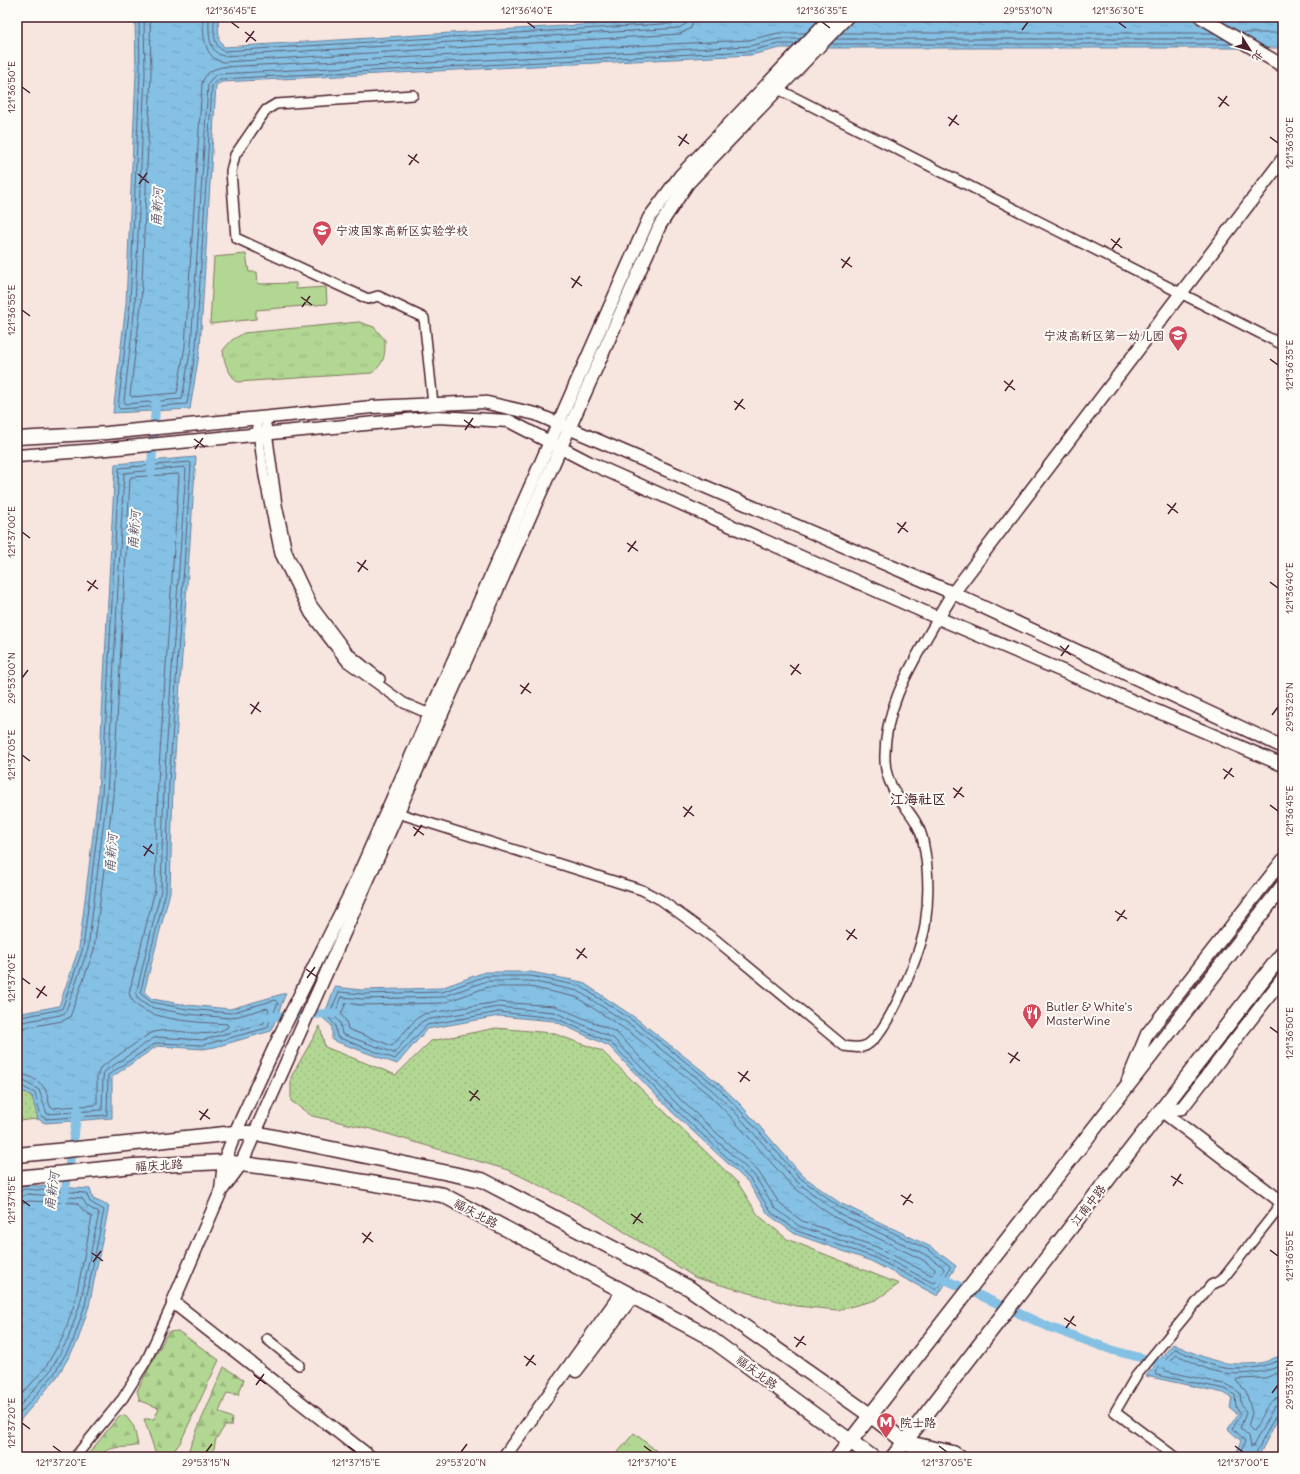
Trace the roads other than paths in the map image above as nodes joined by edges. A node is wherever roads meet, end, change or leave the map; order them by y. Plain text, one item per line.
1 (831, 17) edge
2 (847, 17) edge
3 (1201, 17) edge
4 (1283, 66) edge
5 (772, 87) junction
6 (413, 95) dead end
7 (1283, 159) edge
8 (1181, 293) junction
9 (1283, 345) edge
10 (433, 404) junction
11 (260, 418) junction
12 (557, 424) junction
13 (569, 429) junction
14 (263, 434) junction
15 (17, 438) edge
16 (549, 442) junction
17 (561, 448) junction
18 (17, 456) edge
19 (953, 593) junction
20 (938, 618) junction
21 (435, 715) junction
22 (1283, 747) edge
23 (1283, 765) edge
24 (393, 810) junction
25 (1283, 860) edge
26 (1283, 886) edge
27 (1283, 953) edge
28 (1283, 978) edge
29 (1123, 1091) junction
30 (1162, 1110) junction
31 (235, 1133) junction
32 (255, 1133) junction
33 (17, 1155) edge
34 (224, 1162) junction
35 (241, 1164) junction
36 (19, 1178) edge
37 (221, 1191) junction
38 (1281, 1199) edge
39 (628, 1294) junction
40 (173, 1302) junction
41 (267, 1339) dead end
42 (299, 1365) dead end
43 (870, 1415) junction
44 (850, 1442) junction
45 (905, 1442) junction
46 (75, 1457) edge
47 (370, 1457) edge
48 (504, 1457) edge
49 (512, 1457) edge
50 (838, 1457) edge
51 (872, 1457) edge
52 (894, 1457) edge
53 (930, 1457) edge
54 (959, 1457) edge
55 (1175, 1457) edge

1 - 5 main road
2 - 5 main road
3 - 4 main road
5 - 8 street
5 - 12 main road
5 - 13 main road
6 - 10 street
7 - 8 main road
8 - 9 street
8 - 19 main road
10 - 11 main road
10 - 12 main road
11 - 14 street
11 - 15 main road
12 - 13 main road
12 - 16 main road
13 - 17 main road
13 - 19 main road
14 - 16 main road
14 - 18 main road
14 - 21 street
16 - 17 main road
16 - 21 main road
17 - 20 main road
17 - 21 main road
19 - 20 main road
19 - 22 main road
20 - 23 main road
20 - 24 street
21 - 24 main road
24 - 31 main road
24 - 32 main road
25 - 29 main road
26 - 29 main road
27 - 30 main road, 江南中路
28 - 30 main road
29 - 43 main road
30 - 38 main road
30 - 45 main road, 江南中路
31 - 32 main road, 福庆北路
31 - 33 main road, 福庆北路
31 - 34 main road
32 - 35 main road
32 - 43 main road, 福庆北路
34 - 35 main road, 福庆北路
34 - 36 main road, 福庆北路
34 - 37 main road
35 - 37 main road
35 - 39 main road, 福庆北路
37 - 40 main road
38 - 55 street
39 - 44 main road, 福庆北路
39 - 48 main road
39 - 49 main road
40 - 46 street
40 - 47 main road
41 - 42 street
43 - 44 main road
43 - 45 main road, 福庆北路
44 - 50 main road
44 - 51 main road, 福庆北路
45 - 52 main road, 江南中路
45 - 53 main road, 福庆北路
45 - 54 main road

